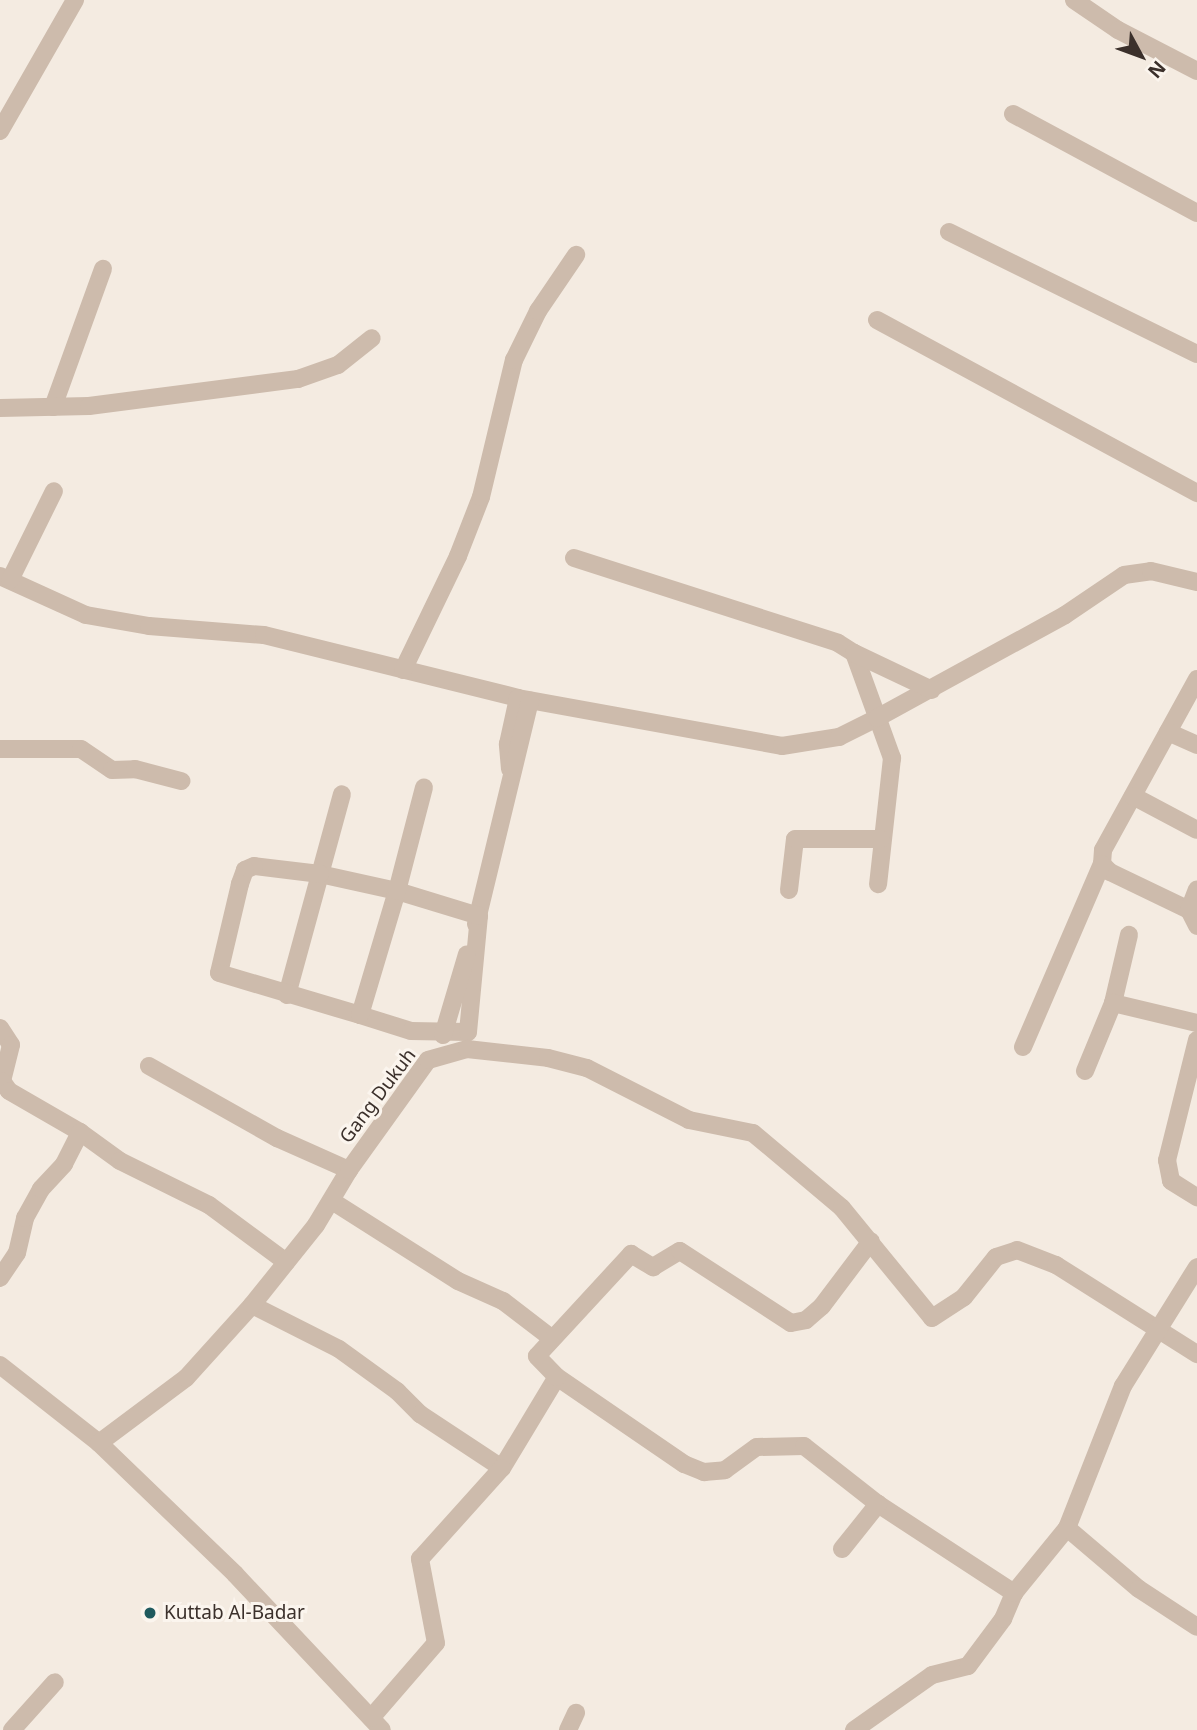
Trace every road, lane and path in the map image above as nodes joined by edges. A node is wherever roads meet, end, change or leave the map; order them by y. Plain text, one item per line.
1 (75, 0) edge
2 (1074, 0) edge
3 (1197, 71) edge
4 (1013, 114) dead end
5 (0, 131) edge
6 (1197, 212) edge
7 (949, 232) dead end
8 (576, 255) dead end
9 (103, 269) dead end
10 (877, 320) dead end
11 (372, 338) dead end
12 (1197, 354) edge
13 (53, 407) junction
14 (0, 408) edge
15 (54, 491) dead end
16 (1197, 493) edge
17 (574, 558) dead end
18 (5, 578) edge
19 (1197, 582) edge
20 (854, 653) junction
21 (403, 670) junction
22 (1197, 679) edge
23 (932, 690) junction
24 (524, 699) junction
25 (877, 718) junction
26 (1168, 732) junction
27 (1197, 745) edge
28 (0, 749) edge
29 (181, 781) dead end
30 (425, 787) dead end
31 (342, 794) dead end
32 (1133, 796) junction
33 (1197, 830) edge
34 (881, 839) junction
35 (1102, 864) junction
36 (320, 874) junction
37 (878, 884) dead end
38 (1197, 888) edge
39 (789, 890) dead end
40 (397, 891) junction
41 (479, 916) junction
42 (1193, 918) edge
43 (1129, 935) dead end
44 (287, 995) junction
45 (1113, 1003) junction
46 (360, 1016) junction
47 (1197, 1023) edge
48 (0, 1028) edge
49 (1197, 1040) edge
50 (1023, 1047) dead end
51 (149, 1066) dead end
52 (1085, 1070) dead end
53 (80, 1132) junction
54 (349, 1170) junction
55 (1197, 1197) edge
56 (332, 1201) junction
57 (870, 1241) junction
58 (286, 1262) junction
59 (1197, 1267) edge
60 (0, 1278) edge
61 (252, 1305) junction
62 (1155, 1329) junction
63 (550, 1337) junction
64 (1197, 1354) edge
65 (0, 1365) edge
66 (557, 1377) junction
67 (99, 1443) junction
68 (502, 1468) junction
69 (878, 1504) junction
70 (1067, 1528) junction
71 (842, 1549) dead end
72 (1014, 1593) junction
73 (1197, 1627) edge
74 (55, 1682) dead end
75 (576, 1713) dead end
76 (376, 1724) edge
77 (12, 1730) edge
78 (568, 1730) edge
79 (854, 1730) edge

1 - 5 street
2 - 3 street
4 - 6 street
7 - 12 street
8 - 21 street
9 - 13 street
10 - 16 street
11 - 13 street
13 - 14 street
15 - 18 street
17 - 20 street
18 - 21 street
19 - 23 street
20 - 23 street
20 - 25 street
21 - 24 street
22 - 26 street
23 - 25 street
24 - 25 street
24 - 41 street
25 - 34 street
26 - 27 street
26 - 32 street
28 - 29 street
30 - 40 street
31 - 36 street
32 - 33 street
32 - 35 street
34 - 37 street
34 - 39 street
35 - 42 street
35 - 50 street
36 - 40 street
36 - 44 street
36 - 44 street
38 - 42 street
40 - 41 street
40 - 46 street
41 - 46 street
43 - 45 street
44 - 46 street
45 - 47 street
45 - 52 street
48 - 53 street
49 - 55 street
51 - 54 street
53 - 58 street
53 - 60 street
54 - 56 street, Gang Dukuh
54 - 57 street, Gang Dukuh
56 - 58 street, Gang Dukuh
56 - 63 street
57 - 62 street, Gang Dukuh
57 - 63 street
58 - 61 street, Gang Dukuh
59 - 62 street
61 - 67 street, Gang Dukuh
61 - 68 street
62 - 64 street
62 - 70 street
63 - 66 street
65 - 67 street
66 - 68 street
66 - 69 street
67 - 76 street
68 - 76 street
69 - 71 street
69 - 72 street
70 - 72 street
70 - 73 street
72 - 79 street
74 - 77 street
75 - 78 street

